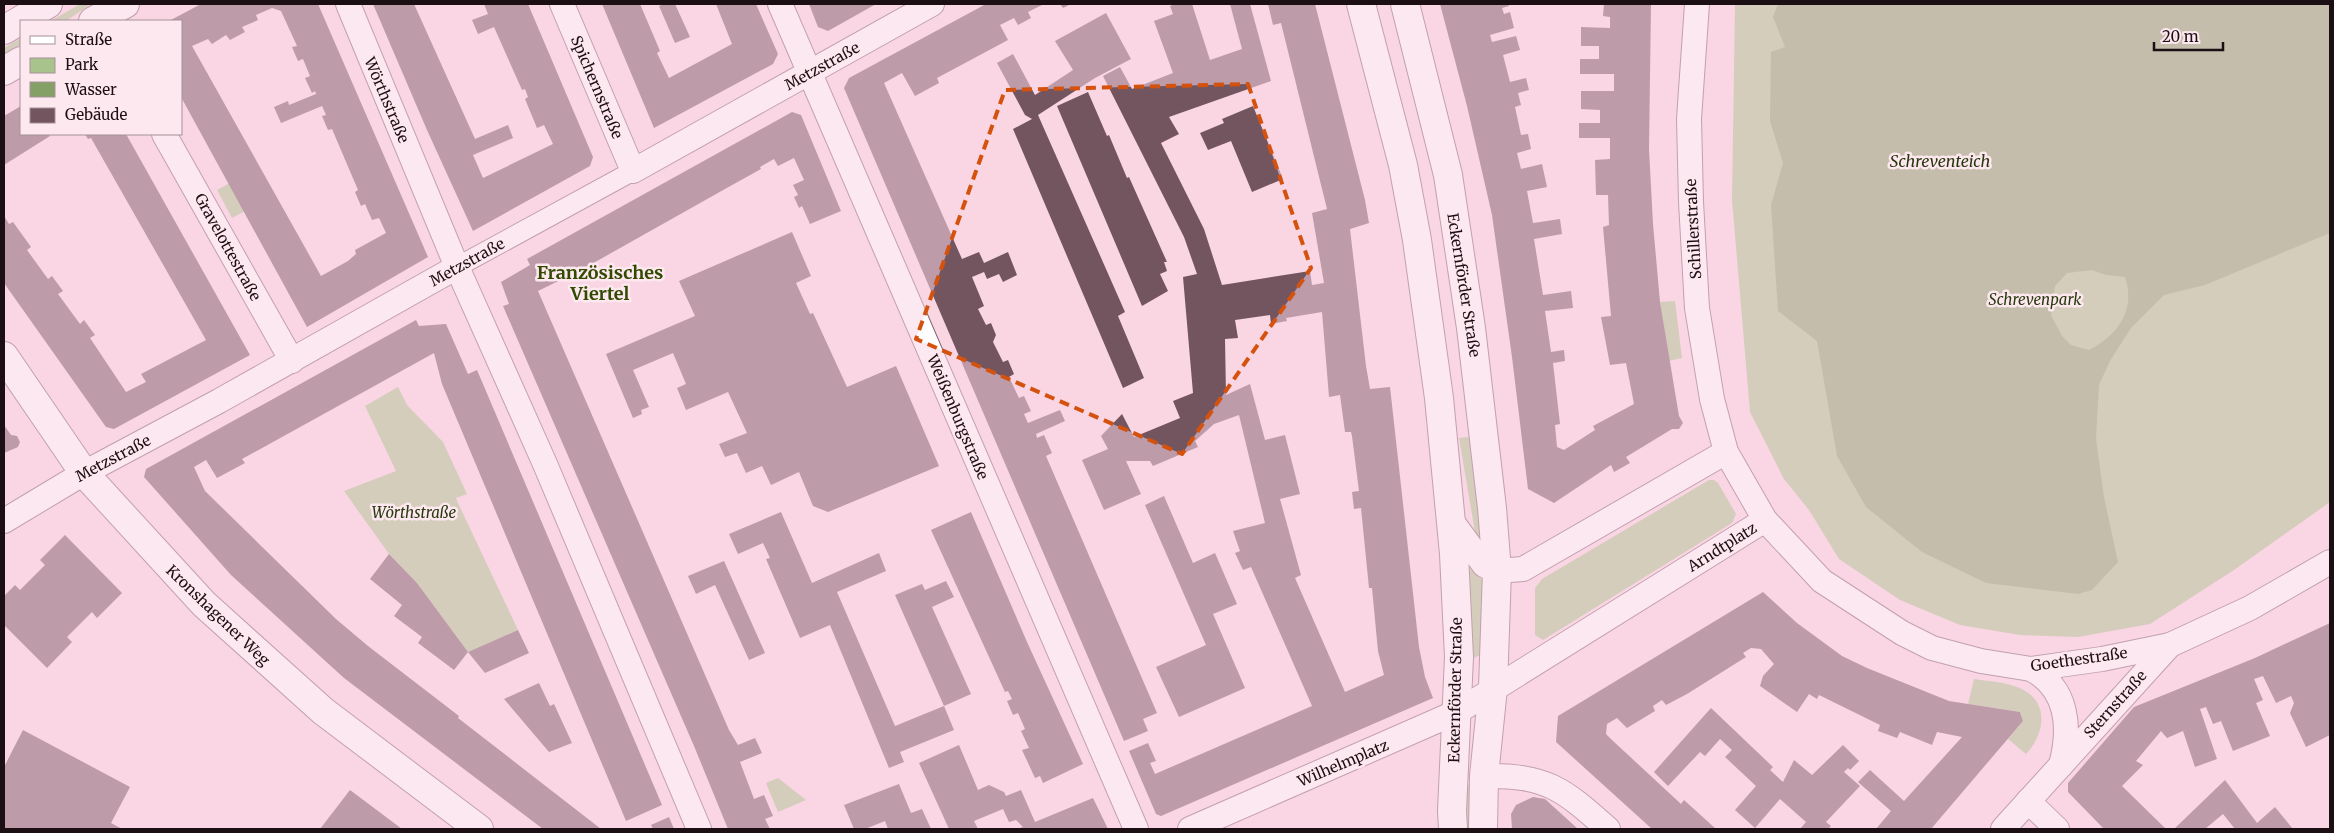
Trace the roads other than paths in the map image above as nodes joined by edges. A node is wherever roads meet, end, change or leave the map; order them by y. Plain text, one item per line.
1 (48, 4) edge
2 (125, 4) edge
3 (348, 4) edge
4 (562, 4) edge
5 (780, 4) edge
6 (932, 4) edge
7 (1361, 4) edge
8 (1404, 4) edge
9 (1697, 4) edge
10 (21, 20) edge
11 (98, 20) edge
12 (20, 21) edge
13 (4, 30) edge
14 (20, 62) edge
15 (4, 71) edge
16 (809, 72) junction
17 (165, 135) edge
18 (633, 170) junction
19 (457, 268) junction
20 (4, 356) edge
21 (292, 361) junction
22 (1726, 452) junction
23 (84, 473) junction
24 (1451, 520) junction
25 (1766, 520) junction
26 (4, 521) edge
27 (2330, 562) edge
28 (1497, 571) junction
29 (2170, 644) junction
30 (2031, 669) junction
31 (1493, 688) junction
32 (1456, 712) junction
33 (2061, 764) junction
34 (1496, 776) junction
35 (2028, 801) junction
36 (479, 829) edge
37 (699, 829) edge
38 (1136, 829) edge
39 (1190, 829) edge
40 (1453, 829) edge
41 (1484, 829) edge
42 (1608, 829) edge
43 (2003, 829) edge
44 (2057, 829) edge

1 - 10 main road
2 - 11 main road
3 - 19 street, Wörthstraße
4 - 18 street, Spichernstraße
5 - 16 street, Weißenburgstraße
6 - 16 street, Metzstraße
7 - 24 main road, Eckernförder Straße
8 - 28 main road, Eckernförder Straße
9 - 22 street, Schillerstraße
12 - 13 main road
14 - 15 main road
16 - 18 street, Metzstraße
16 - 38 street, Weißenburgstraße
17 - 21 street, Gravelottestraße
18 - 19 street, Metzstraße
19 - 21 street, Metzstraße
19 - 37 street, Wörthstraße
20 - 23 main road, Kronshagener Weg
21 - 23 street, Metzstraße
22 - 25 street, Arndtplatz
22 - 28 street
23 - 26 street, Metzstraße
23 - 36 main road, Kronshagener Weg
24 - 28 street
24 - 32 main road, Eckernförder Straße
25 - 30 street, Goethestraße
25 - 31 street, Arndtplatz
27 - 29 street, Goethestraße
28 - 31 main road, Eckernförder Straße
29 - 30 street, Goethestraße
29 - 33 street, Sternstraße
30 - 33 street, Sternstraße
31 - 32 street, Wilhelmplatz
31 - 34 main road, Eckernförder Straße
32 - 39 street, Wilhelmplatz
32 - 40 main road, Eckernförder Straße
33 - 35 street, Sternstraße
34 - 41 main road, Eckernförder Straße
34 - 42 street
35 - 43 street, Sternstraße
35 - 44 street

